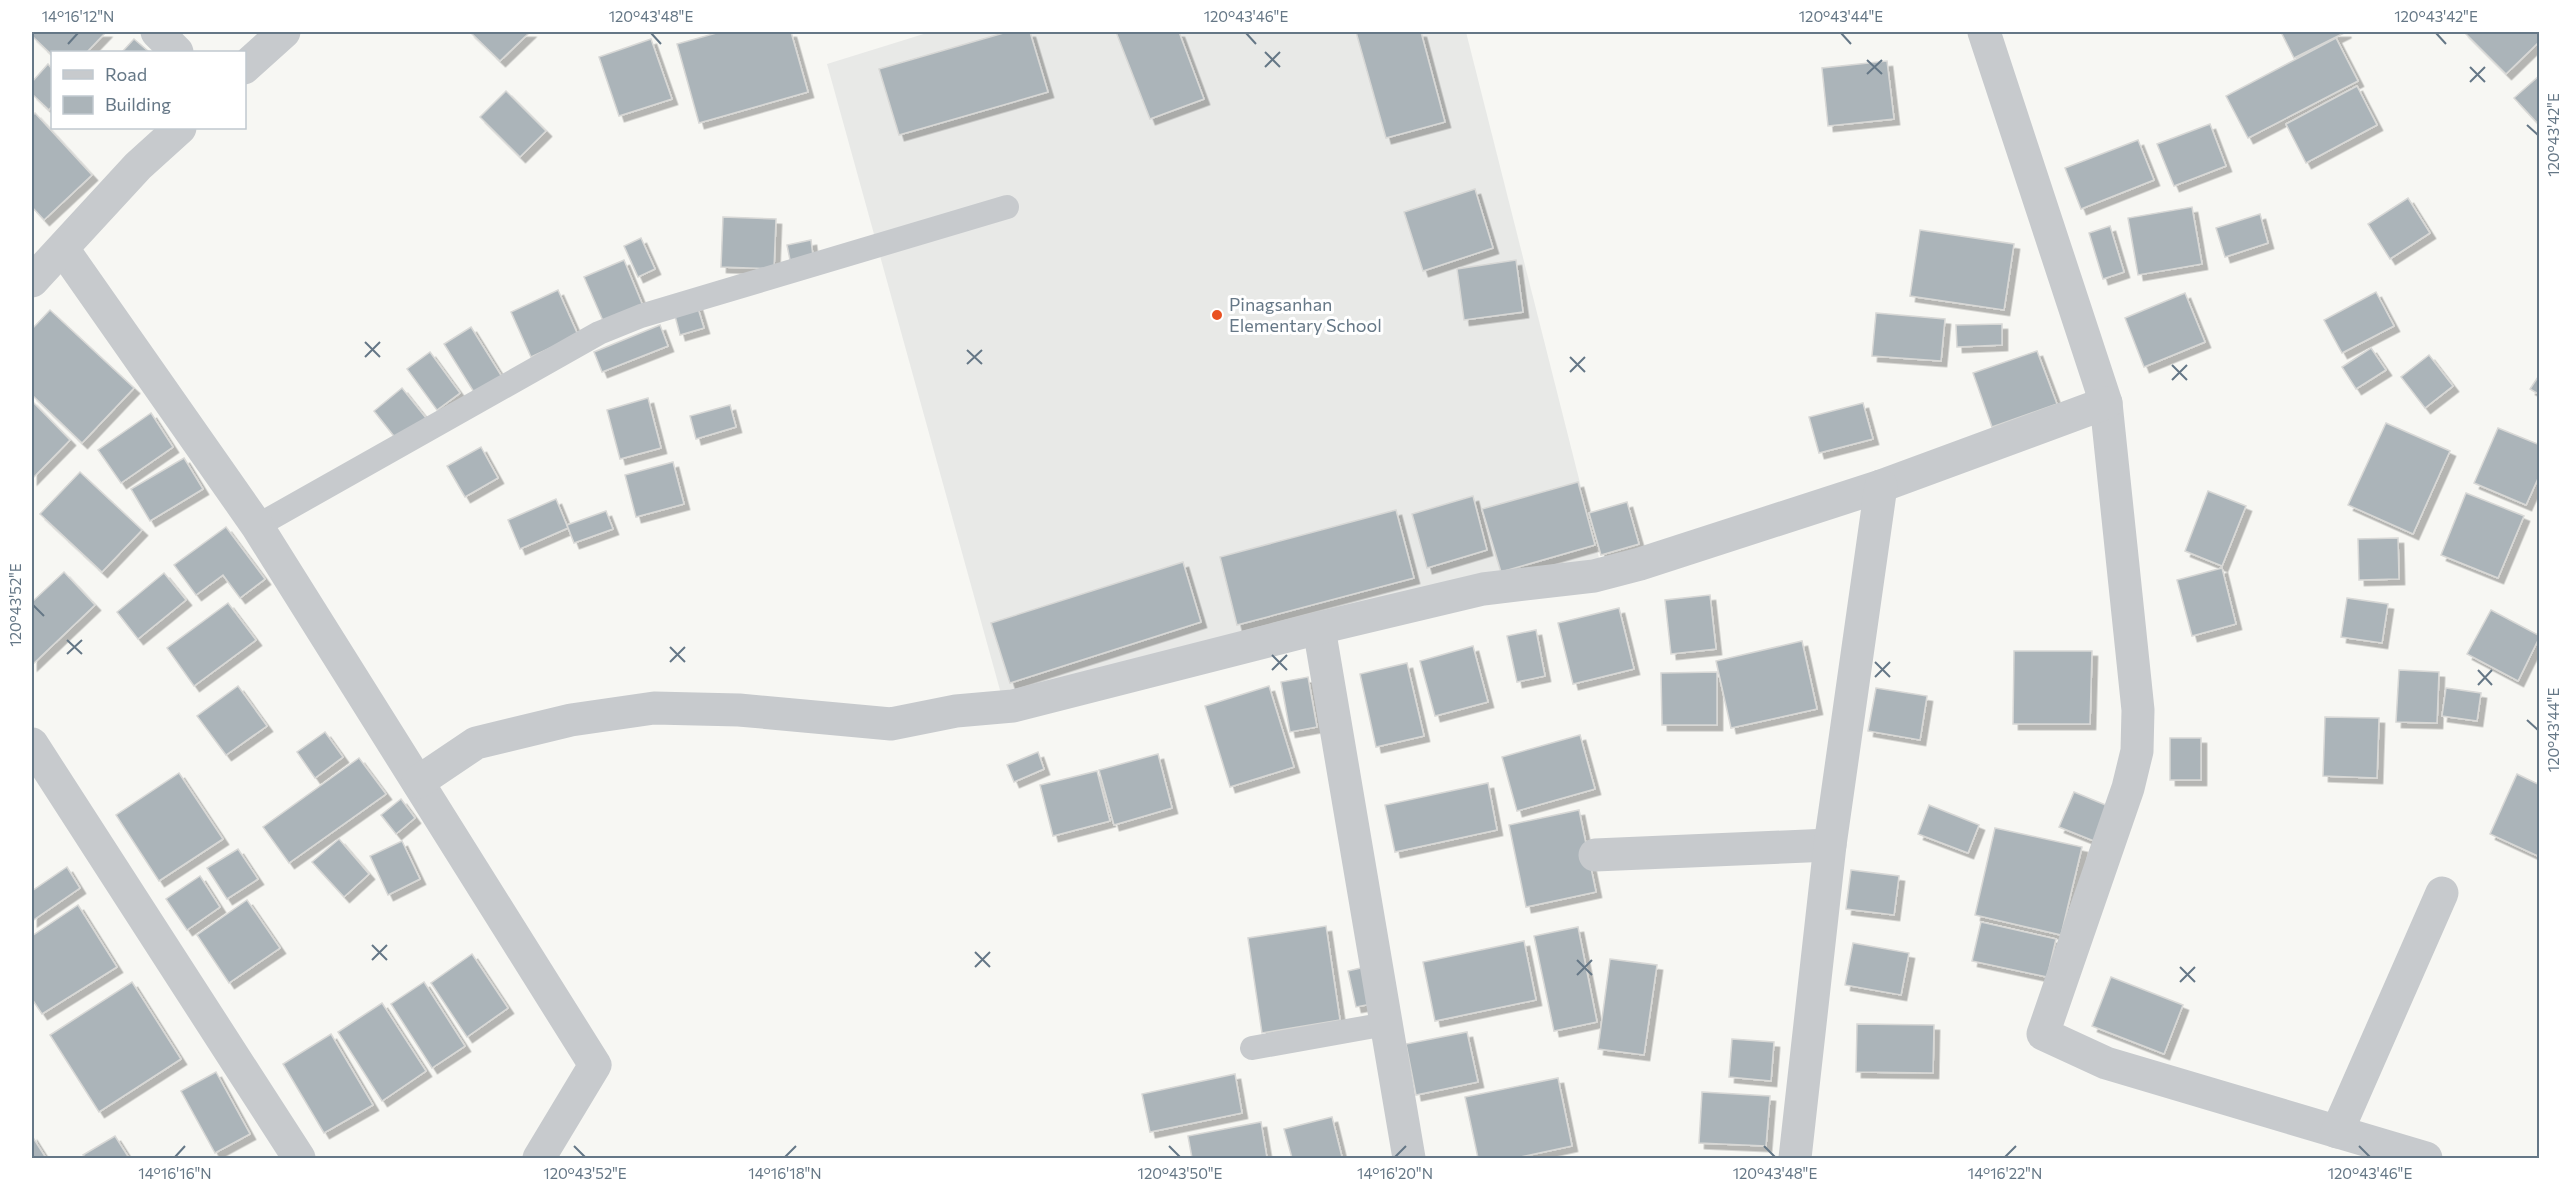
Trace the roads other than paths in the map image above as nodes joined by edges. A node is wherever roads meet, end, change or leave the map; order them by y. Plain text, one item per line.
1 (157, 32) edge
2 (284, 32) edge
3 (1984, 32) edge
4 (176, 51) edge
5 (246, 66) edge
6 (179, 129) edge
7 (1007, 207) dead end
8 (63, 249) junction
9 (32, 281) edge
10 (2106, 403) junction
11 (1881, 486) junction
12 (257, 526) junction
13 (1319, 628) junction
14 (32, 744) edge
15 (418, 782) junction
16 (1830, 845) junction
17 (1595, 855) dead end
18 (2442, 893) dead end
19 (1386, 1024) junction
20 (1252, 1048) dead end
21 (2337, 1132) junction
22 (299, 1158) edge
23 (539, 1158) edge
24 (1409, 1158) edge
25 (1795, 1158) edge
26 (2426, 1158) edge

1 - 4 street
2 - 5 street
3 - 10 street
6 - 8 street
7 - 12 lane
8 - 9 street
8 - 12 street
10 - 11 street
10 - 21 street
11 - 13 street
11 - 16 street
12 - 15 street
13 - 15 street
13 - 19 street
14 - 22 street
15 - 23 street
16 - 17 street
16 - 25 street
18 - 21 street
19 - 20 lane
19 - 24 street
21 - 26 street

